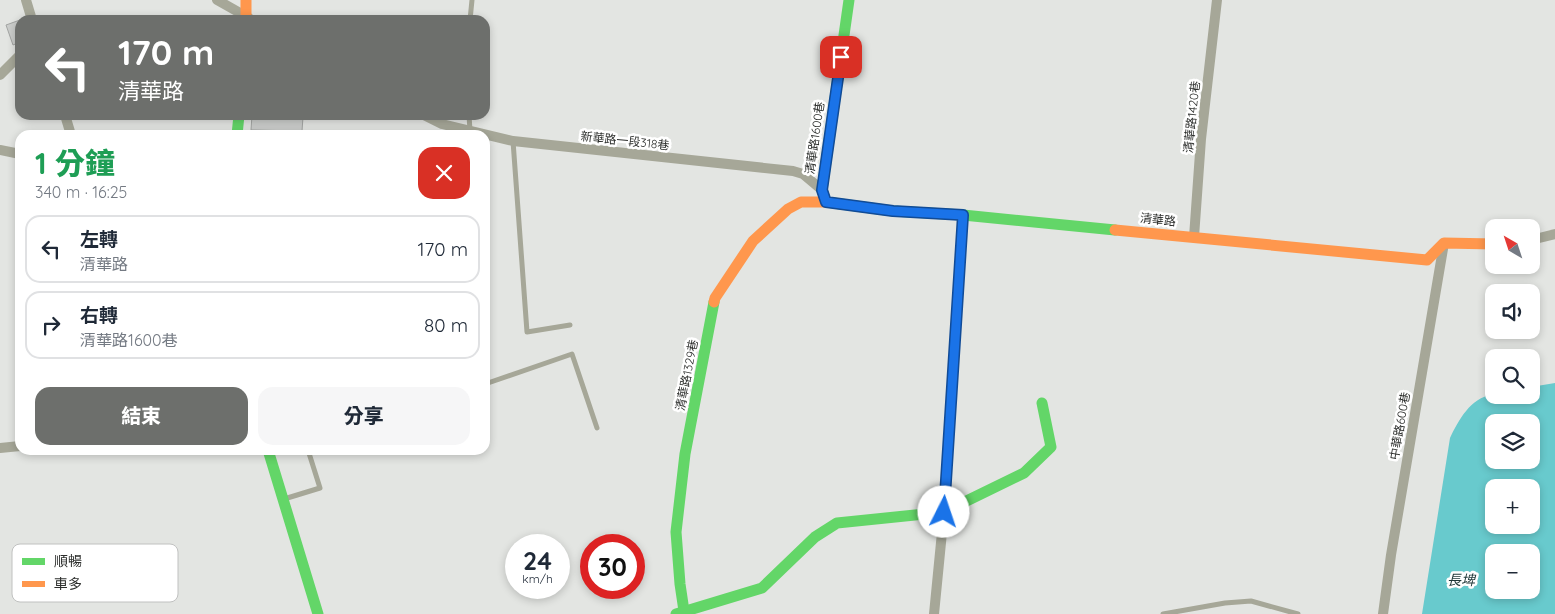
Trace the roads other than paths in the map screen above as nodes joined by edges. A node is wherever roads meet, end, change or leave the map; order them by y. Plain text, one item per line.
1 (26, 0) edge
2 (217, 0) edge
3 (246, 0) edge
4 (472, 0) edge
5 (849, 0) edge
6 (1217, 0) edge
7 (30, 15) edge
8 (241, 15) edge
9 (248, 15) edge
10 (470, 15) edge
11 (15, 60) edge
12 (0, 75) edge
13 (434, 120) edge
14 (466, 130) edge
15 (490, 136) edge
16 (513, 141) junction
17 (0, 150) edge
18 (15, 153) edge
19 (822, 190) junction
20 (826, 202) junction
21 (963, 215) junction
22 (1555, 234) edge
23 (1194, 238) junction
24 (1540, 238) edge
25 (1444, 243) junction
26 (1485, 244) edge
27 (570, 325) dead end
28 (490, 382) edge
29 (1042, 402) dead end
30 (597, 428) dead end
31 (15, 446) edge
32 (0, 448) edge
33 (270, 455) edge
34 (310, 455) edge
35 (284, 499) junction
36 (944, 512) junction
37 (680, 612) edge
38 (318, 614) edge
39 (934, 614) edge
40 (1163, 614) edge
41 (1298, 614) edge
42 (1383, 614) edge

1 - 7 street
2 - 8 street
3 - 9 street
4 - 10 lane
5 - 19 street, 清華路1600巷
6 - 23 street, 清華路1420巷
11 - 12 street
13 - 14 street, 新華路一段318巷
15 - 16 street, 新華路一段318巷
16 - 19 street, 新華路一段318巷
16 - 27 lane
17 - 18 street
19 - 20 street
20 - 21 street, 清華路
20 - 37 street, 清華路1329巷
21 - 23 street, 清華路
21 - 36 street
22 - 24 street
23 - 25 street, 清華路
25 - 26 street
25 - 42 street, 中華路600巷
28 - 30 lane
29 - 36 street
31 - 32 street
33 - 35 street
34 - 35 lane
35 - 38 street
36 - 37 street
36 - 39 street
40 - 41 lane

